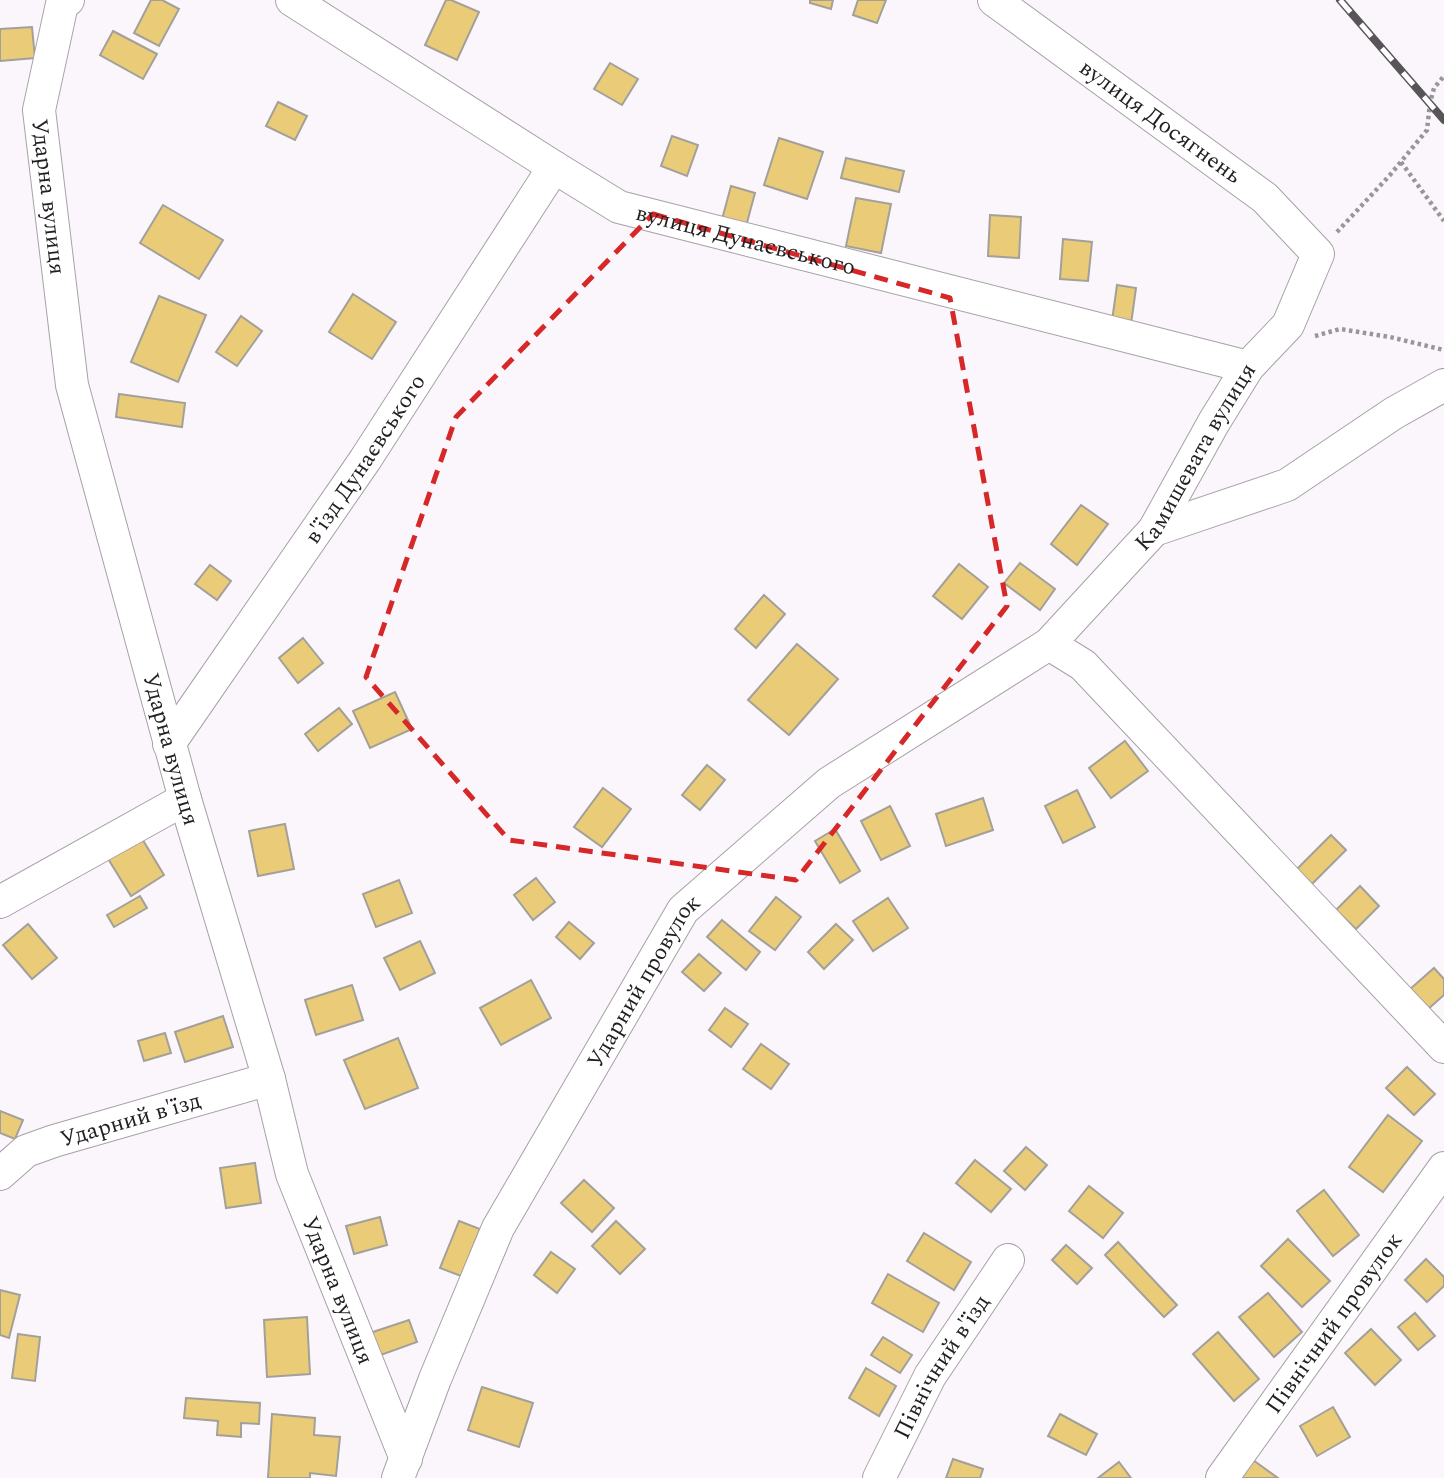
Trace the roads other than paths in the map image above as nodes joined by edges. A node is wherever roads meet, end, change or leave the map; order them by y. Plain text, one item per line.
1 (68, 0) edge
2 (292, 0) edge
3 (994, 0) edge
4 (554, 167) junction
5 (1318, 254) joint
6 (1248, 368) junction
7 (1444, 385) edge
8 (1154, 530) junction
9 (1049, 644) junction
10 (169, 744) junction
11 (185, 799) junction
12 (0, 902) edge
13 (1444, 1047) edge
14 (268, 1079) junction
15 (1444, 1168) edge
16 (0, 1174) edge
17 (1008, 1260) dead end
18 (402, 1469) edge
19 (879, 1478) edge
20 (1222, 1478) edge

1 - 10 street, Ударна вулиця
2 - 4 street, вулиця Дунаєвського
3 - 5 street, вулиця Досягнень
4 - 6 street, вулиця Дунаєвського
4 - 10 street, в'їзд Дунаєвського
5 - 6 street, Камишевата вулиця
6 - 8 street, Камишевата вулиця
7 - 8 street
8 - 9 street, Камишевата вулиця
9 - 13 street
9 - 18 street, Ударний провулок
10 - 11 street, Ударна вулиця
11 - 12 street
11 - 14 street, Ударна вулиця
14 - 16 street, Ударний в'їзд
14 - 18 street, Ударна вулиця
15 - 20 street, Північний провулок
17 - 19 street, Північний в'їзд

